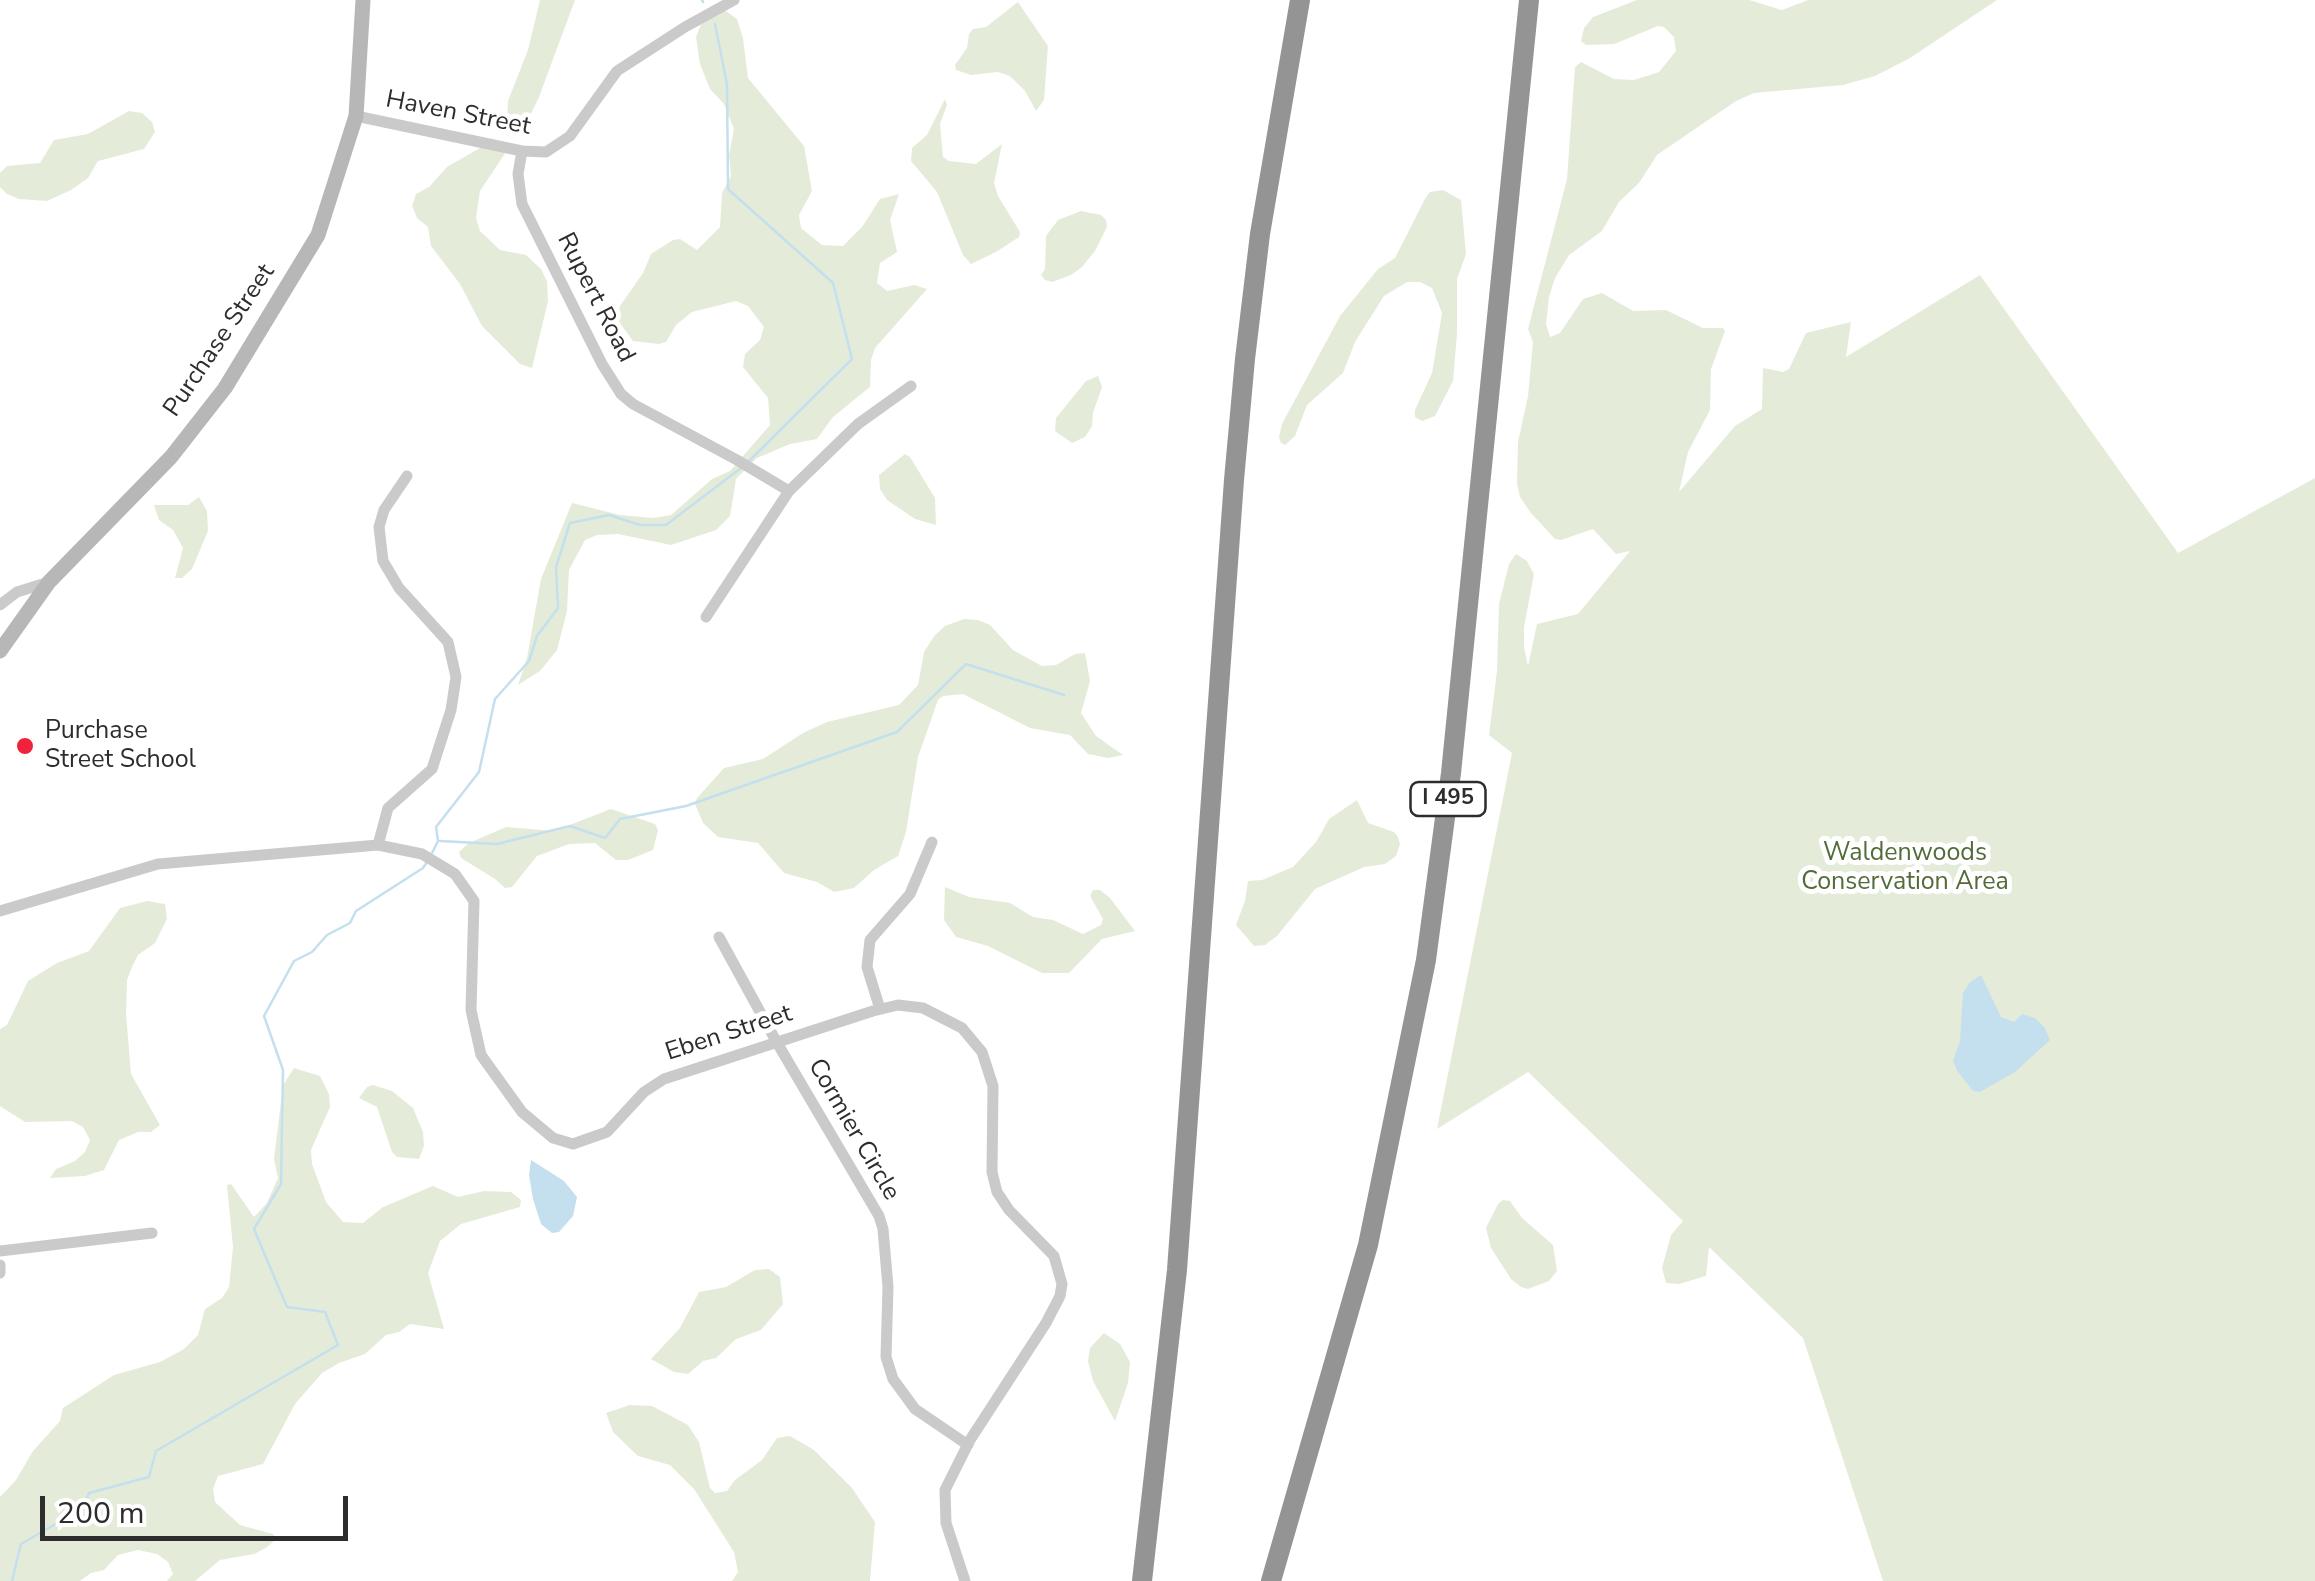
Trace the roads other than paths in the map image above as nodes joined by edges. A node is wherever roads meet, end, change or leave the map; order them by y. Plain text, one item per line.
1 (363, 0) edge
2 (734, 0) edge
3 (1300, 0) edge
4 (1529, 0) edge
5 (356, 116) junction
6 (522, 152) junction
7 (912, 386) dead end
8 (407, 476) dead end
9 (788, 491) junction
10 (48, 582) junction
11 (0, 605) edge
12 (706, 617) dead end
13 (0, 651) edge
14 (932, 842) dead end
15 (378, 845) junction
16 (0, 911) edge
17 (720, 936) dead end
18 (880, 1009) junction
19 (776, 1042) junction
20 (152, 1233) dead end
21 (0, 1250) edge
22 (0, 1265) edge
23 (0, 1273) edge
24 (968, 1445) junction
25 (965, 1581) edge
26 (1142, 1581) edge
27 (1271, 1581) edge

1 - 5 main road, Purchase Street
2 - 6 street, Haven Street
3 - 26 highway
4 - 27 highway, I 495
5 - 6 street, Haven Street
5 - 10 main road, Purchase Street
6 - 9 street, Rupert Road
7 - 9 street
8 - 15 street
9 - 12 street
10 - 11 street
10 - 13 main road, Purchase Street
14 - 18 street
15 - 16 street, Eben Street
15 - 19 street, Eben Street
17 - 19 street, Cormier Circle
18 - 19 street, Eben Street
18 - 24 street, Eben Street
19 - 24 street, Cormier Circle
20 - 21 street
22 - 23 street
24 - 25 street, Eben Street

